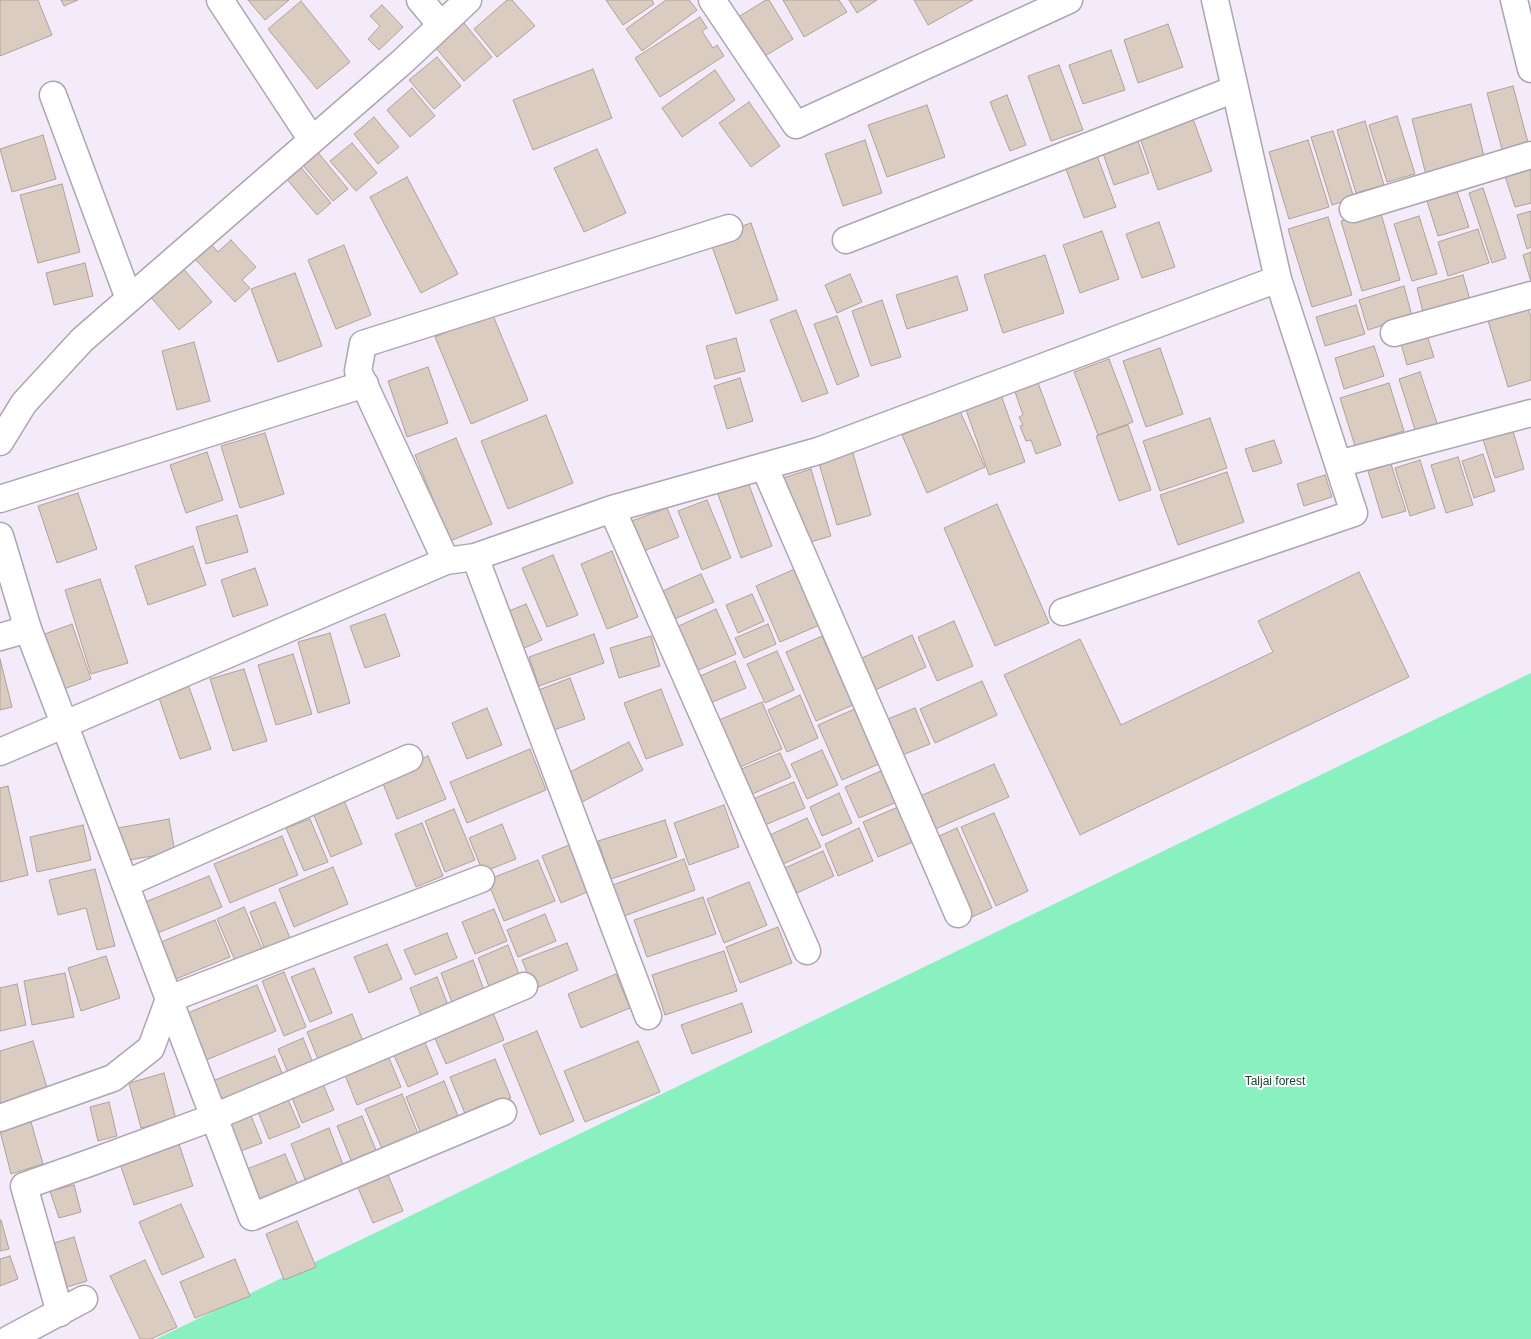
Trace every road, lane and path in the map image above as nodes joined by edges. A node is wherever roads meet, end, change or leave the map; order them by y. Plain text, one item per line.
1 (220, 0) edge
2 (420, 0) edge
3 (468, 0) edge
4 (712, 0) edge
5 (1069, 0) edge
6 (1215, 0) edge
7 (1514, 0) edge
8 (441, 25) junction
9 (1531, 69) edge
10 (1235, 89) junction
11 (53, 95) dead end
12 (312, 140) junction
13 (1531, 156) edge
14 (1353, 209) dead end
15 (729, 228) dead end
16 (846, 240) dead end
17 (1278, 279) junction
18 (1531, 295) edge
19 (129, 299) junction
20 (1394, 333) dead end
21 (365, 384) junction
22 (1531, 413) edge
23 (0, 442) edge
24 (1338, 464) junction
25 (764, 466) junction
26 (0, 498) edge
27 (612, 509) junction
28 (0, 536) edge
29 (475, 557) junction
30 (446, 561) junction
31 (1063, 612) dead end
32 (28, 629) junction
33 (0, 637) edge
34 (64, 724) junction
35 (0, 752) edge
36 (409, 758) dead end
37 (480, 879) dead end
38 (125, 884) junction
39 (958, 914) dead end
40 (808, 951) dead end
41 (524, 986) dead end
42 (169, 999) junction
43 (648, 1016) dead end
44 (503, 1112) dead end
45 (214, 1117) junction
46 (0, 1118) edge
47 (84, 1299) dead end
48 (60, 1313) junction
49 (9, 1339) edge

1 - 12 street
2 - 8 street
3 - 8 street
4 - 5 street
6 - 10 street
7 - 9 street
8 - 12 street
10 - 16 street
10 - 17 street
11 - 19 street
12 - 19 street
13 - 14 street
15 - 21 street
17 - 24 street
17 - 25 street
18 - 20 street
19 - 23 street
21 - 26 street
21 - 30 street
22 - 24 street
24 - 31 street
25 - 27 street
25 - 39 street
27 - 29 street
27 - 40 street
28 - 32 street
29 - 30 street
29 - 43 street
30 - 34 street
32 - 33 street
32 - 34 street
34 - 35 street
34 - 38 street
36 - 38 street
37 - 42 street
38 - 42 street
41 - 45 street
42 - 45 street
42 - 46 street
44 - 45 street
45 - 48 street
47 - 48 street
48 - 49 street

